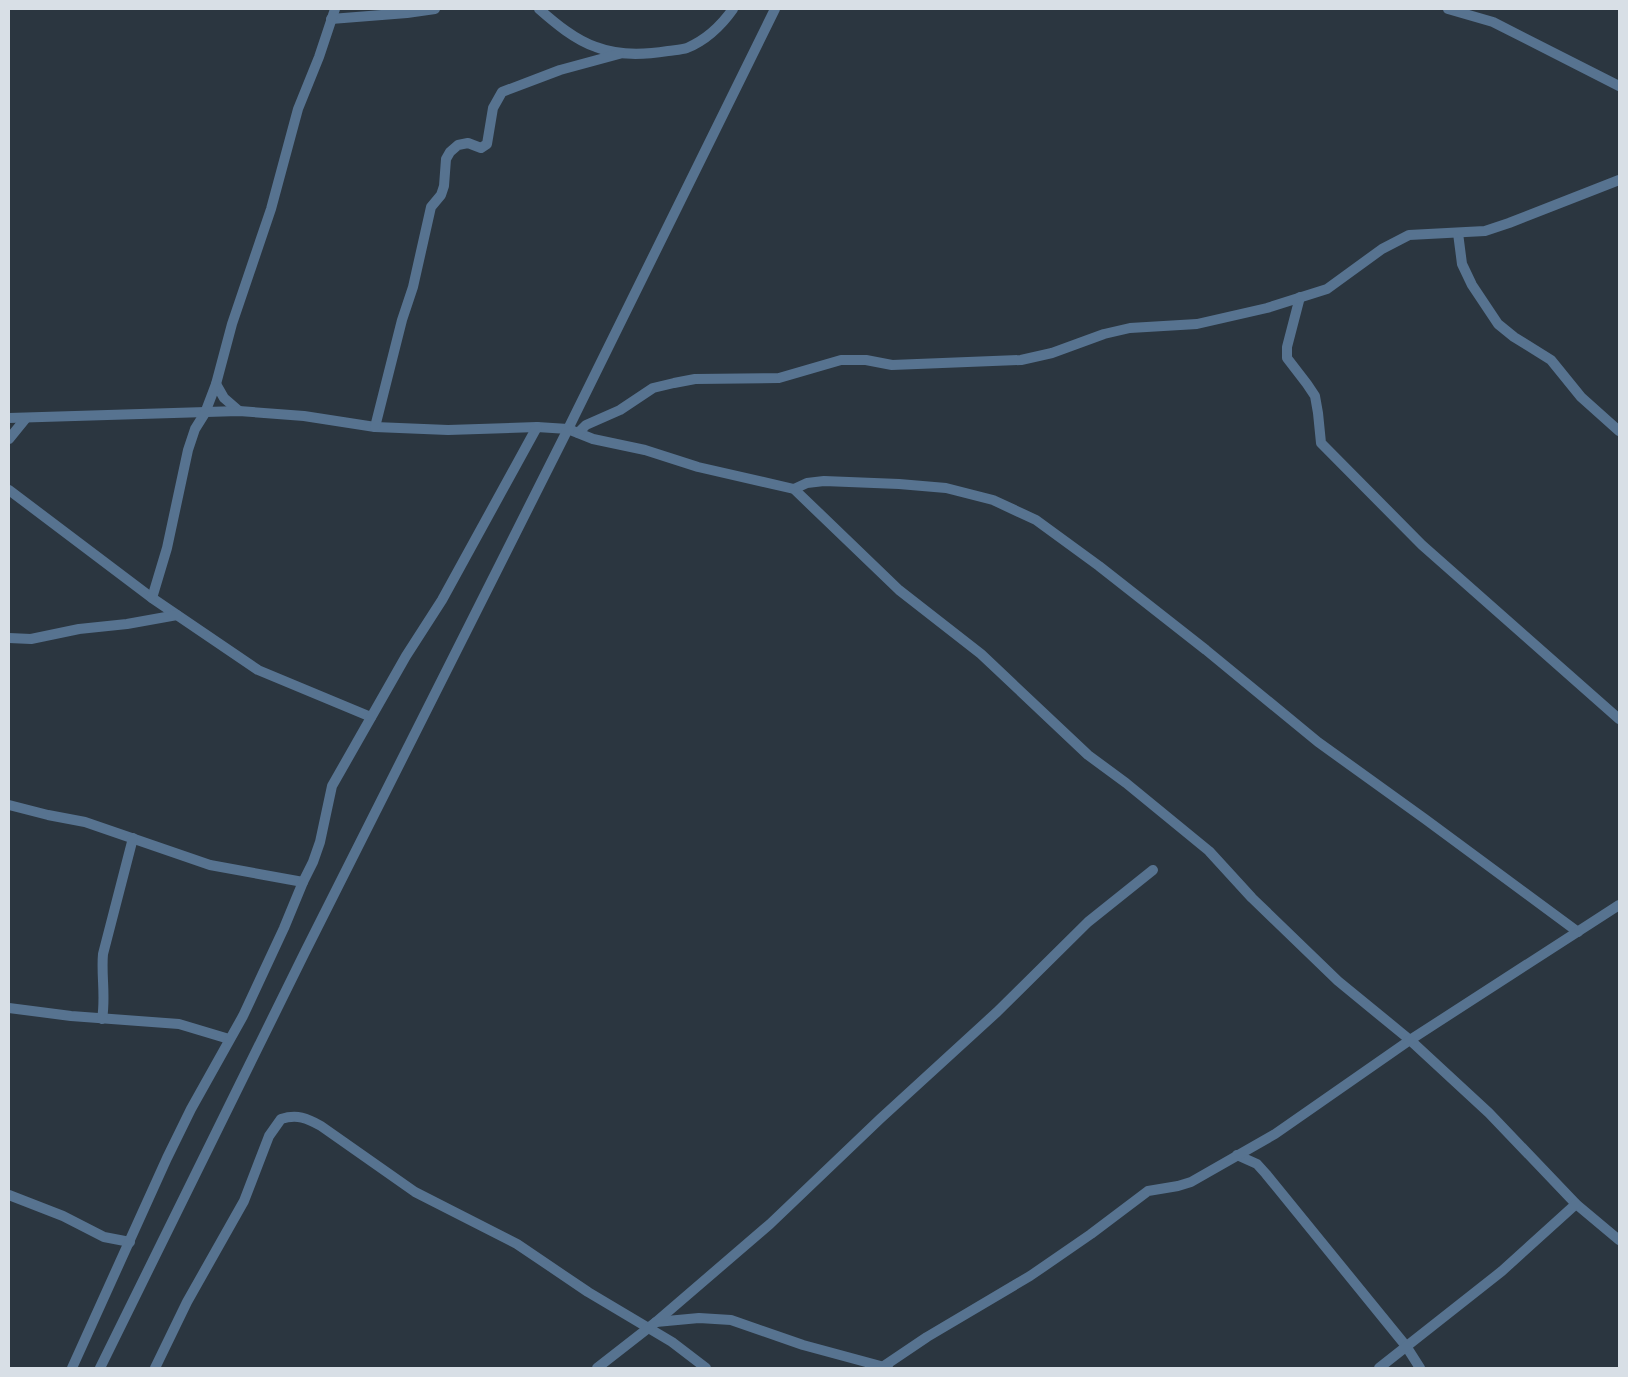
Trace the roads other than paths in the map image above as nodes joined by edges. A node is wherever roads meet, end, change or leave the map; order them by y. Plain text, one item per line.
1 (436, 9) edge
2 (538, 9) edge
3 (733, 9) edge
4 (775, 9) edge
5 (1448, 9) edge
6 (333, 14) edge
7 (619, 54) junction
8 (1619, 86) edge
9 (1619, 180) edge
10 (1458, 232) junction
11 (1300, 297) junction
12 (216, 384) junction
13 (239, 411) junction
14 (205, 413) junction
15 (9, 418) edge
16 (26, 418) junction
17 (375, 427) junction
18 (537, 427) junction
19 (573, 431) junction
20 (1619, 431) edge
21 (9, 439) edge
22 (794, 489) junction
23 (9, 490) edge
24 (152, 598) junction
25 (177, 615) junction
26 (9, 638) edge
27 (371, 717) junction
28 (1619, 719) edge
29 (9, 805) edge
30 (132, 838) junction
31 (1153, 870) dead end
32 (303, 882) junction
33 (1619, 905) edge
34 (1578, 932) junction
35 (9, 1008) edge
36 (102, 1019) junction
37 (229, 1039) junction
38 (1410, 1040) junction
39 (1237, 1154) junction
40 (9, 1195) edge
41 (1576, 1204) junction
42 (1619, 1239) edge
43 (130, 1242) junction
44 (653, 1325) junction
45 (1406, 1346) junction
46 (72, 1368) edge
47 (100, 1368) edge
48 (155, 1368) edge
49 (597, 1368) edge
50 (706, 1368) edge
51 (885, 1368) edge
52 (1379, 1368) edge
53 (1420, 1368) edge

1 - 6 street
2 - 7 street
3 - 7 street
4 - 19 street
5 - 8 street
6 - 12 street
7 - 17 street
9 - 10 street
10 - 11 street
10 - 20 street
11 - 19 street
11 - 28 street
12 - 13 street
12 - 14 street
13 - 14 street
13 - 17 street
14 - 16 street
14 - 24 street
15 - 16 street
16 - 21 street
17 - 18 street
18 - 19 street
18 - 27 street
19 - 22 street
19 - 47 street
22 - 34 street
22 - 38 street
23 - 24 street
24 - 25 street
25 - 26 street
25 - 27 street
27 - 32 street
29 - 30 street
30 - 32 street
30 - 36 street
31 - 44 street
32 - 37 street
33 - 34 street
34 - 38 street
35 - 36 street
36 - 37 street
37 - 43 street
38 - 39 street
38 - 41 street
39 - 45 street
39 - 51 street
40 - 43 street
41 - 42 street
41 - 45 street
43 - 46 street
44 - 48 street
44 - 49 street
44 - 50 street
44 - 51 street
45 - 52 street
45 - 53 street

